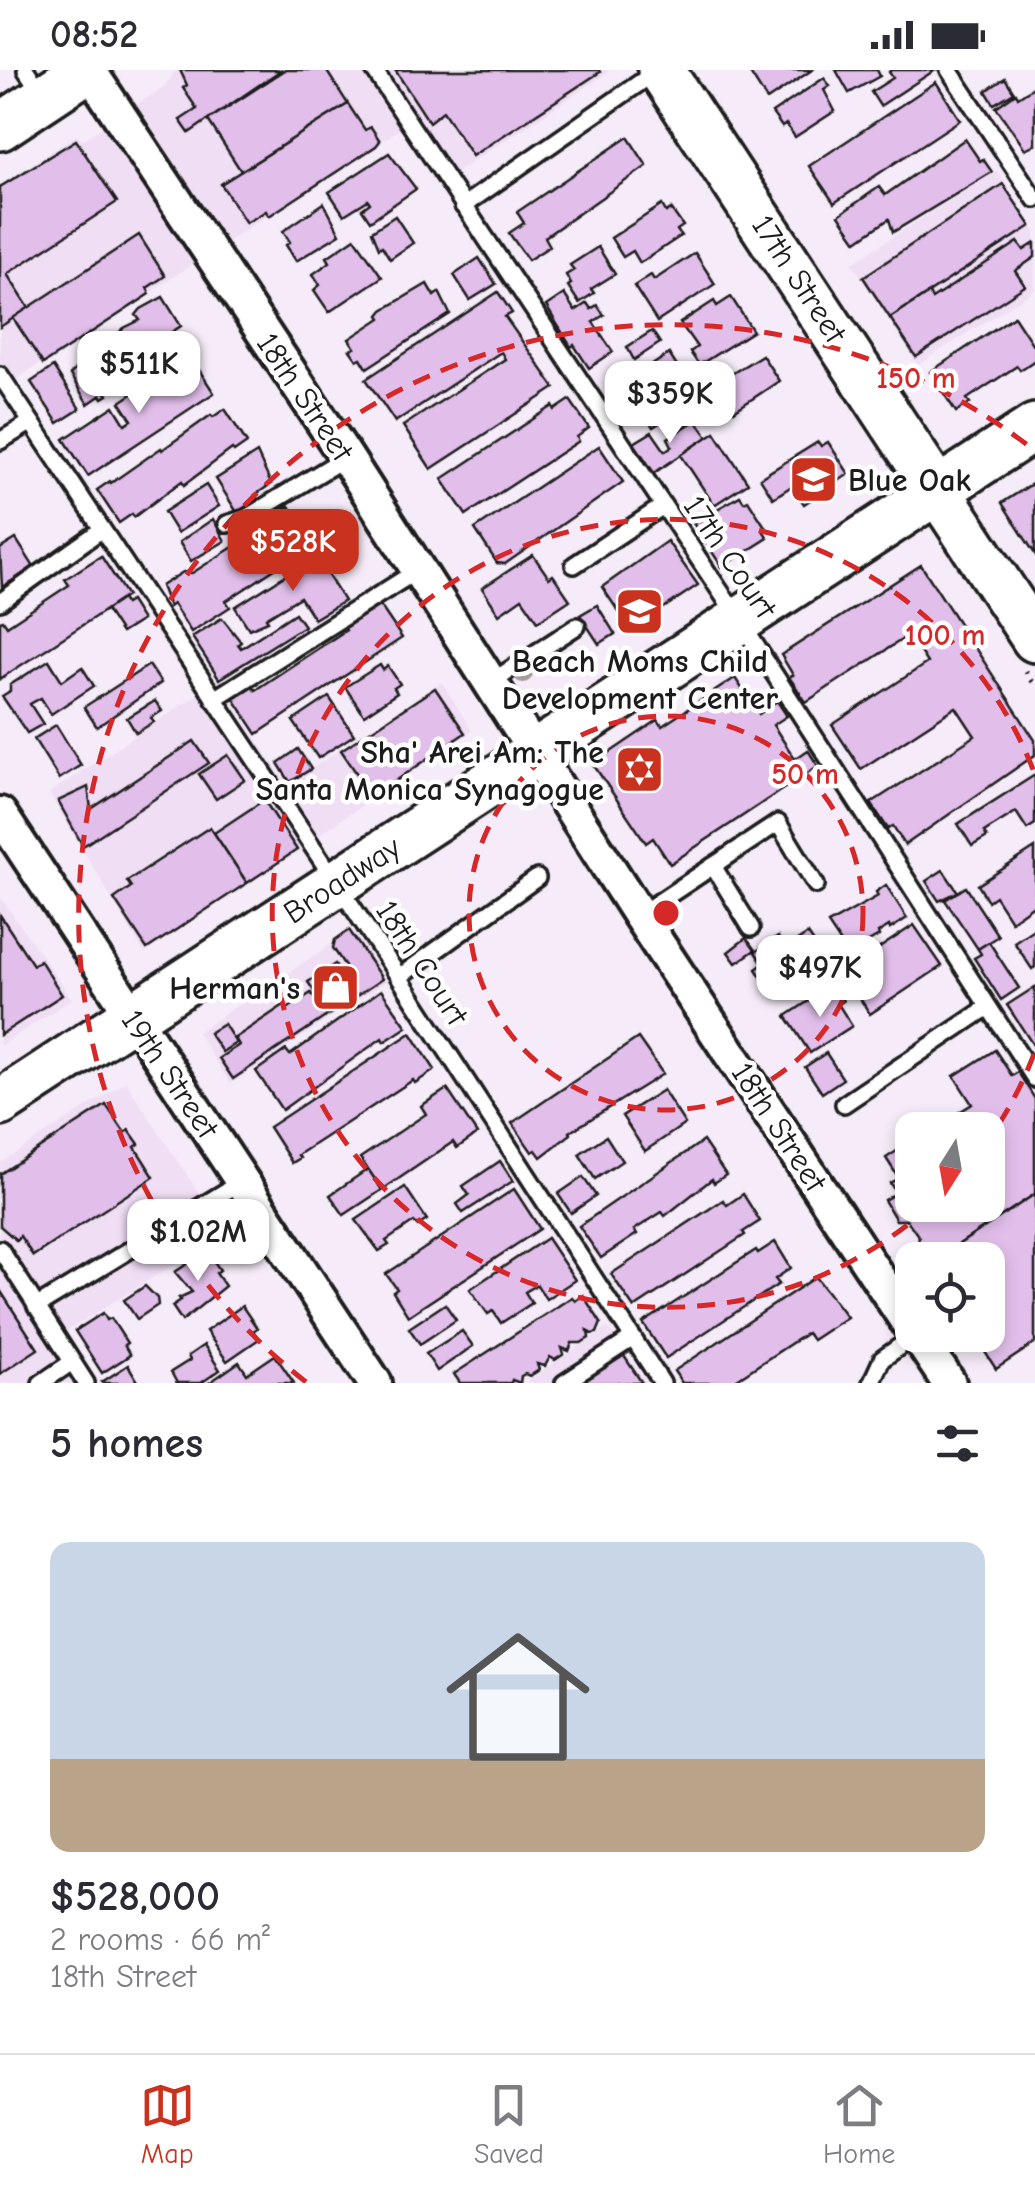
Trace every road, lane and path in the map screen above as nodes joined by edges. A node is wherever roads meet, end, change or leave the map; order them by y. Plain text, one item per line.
1 (88, 70) edge
2 (374, 70) edge
3 (659, 70) edge
4 (950, 70) edge
5 (35, 84) edge
6 (0, 127) edge
7 (1035, 200) edge
8 (463, 206) junction
9 (0, 375) edge
10 (30, 422) junction
11 (1035, 427) edge
12 (0, 441) edge
13 (346, 457) junction
14 (938, 490) junction
15 (663, 506) junction
16 (227, 524) dead end
17 (101, 530) junction
18 (574, 565) dead end
19 (418, 570) junction
20 (0, 602) edge
21 (740, 621) junction
22 (577, 626) dead end
23 (1035, 639) edge
24 (491, 682) junction
25 (214, 700) junction
26 (535, 752) junction
27 (0, 814) edge
28 (713, 866) junction
29 (537, 878) dead end
30 (336, 884) junction
31 (816, 885) dead end
32 (639, 915) junction
33 (751, 928) dead end
34 (398, 977) junction
35 (988, 1008) junction
36 (131, 1016) junction
37 (1035, 1079) edge
38 (0, 1104) edge
39 (844, 1104) dead end
40 (241, 1182) junction
41 (0, 1249) edge
42 (895, 1303) edge
43 (36, 1308) junction
44 (632, 1338) junction
45 (895, 1349) edge
46 (928, 1352) edge
47 (72, 1362) junction
48 (41, 1383) edge
49 (86, 1383) edge
50 (375, 1383) edge
51 (564, 1383) edge
52 (662, 1383) edge
53 (871, 1383) edge
54 (948, 1383) edge

1 - 5 street
1 - 13 street, 18th Street
2 - 8 lane, 17th Court
3 - 8 lane
3 - 14 street, 17th Street
4 - 7 lane
5 - 6 street
8 - 15 lane, 17th Court
9 - 10 lane, 18th Court
10 - 12 lane
10 - 17 lane, 18th Court
11 - 14 street, Broadway
13 - 16 lane
13 - 19 street, 18th Street
14 - 21 street, Broadway
14 - 23 street, 17th Street
15 - 18 lane
15 - 21 lane, 17th Court
17 - 20 lane
17 - 25 lane, 18th Court
19 - 24 street, 18th Street
19 - 25 lane
21 - 26 street, Broadway
21 - 35 lane, 17th Court
22 - 24 lane
24 - 26 street, 18th Street
25 - 30 lane, 18th Court
26 - 30 street, Broadway
26 - 32 street, 18th Street
27 - 36 street, 19th Street
28 - 31 lane
28 - 32 lane
28 - 33 lane
29 - 34 lane
30 - 34 lane, 18th Court
30 - 36 street, Broadway
32 - 42 street, 18th Street
34 - 44 lane, 18th Court
35 - 37 lane, 17th Court
35 - 39 lane
36 - 38 street, Broadway
36 - 40 street, 19th Street
40 - 43 lane
40 - 50 street, 19th Street
41 - 43 lane
43 - 47 lane
44 - 51 lane
44 - 52 lane, 18th Court
45 - 53 lane
46 - 54 street, 18th Street
47 - 48 lane
47 - 49 lane

